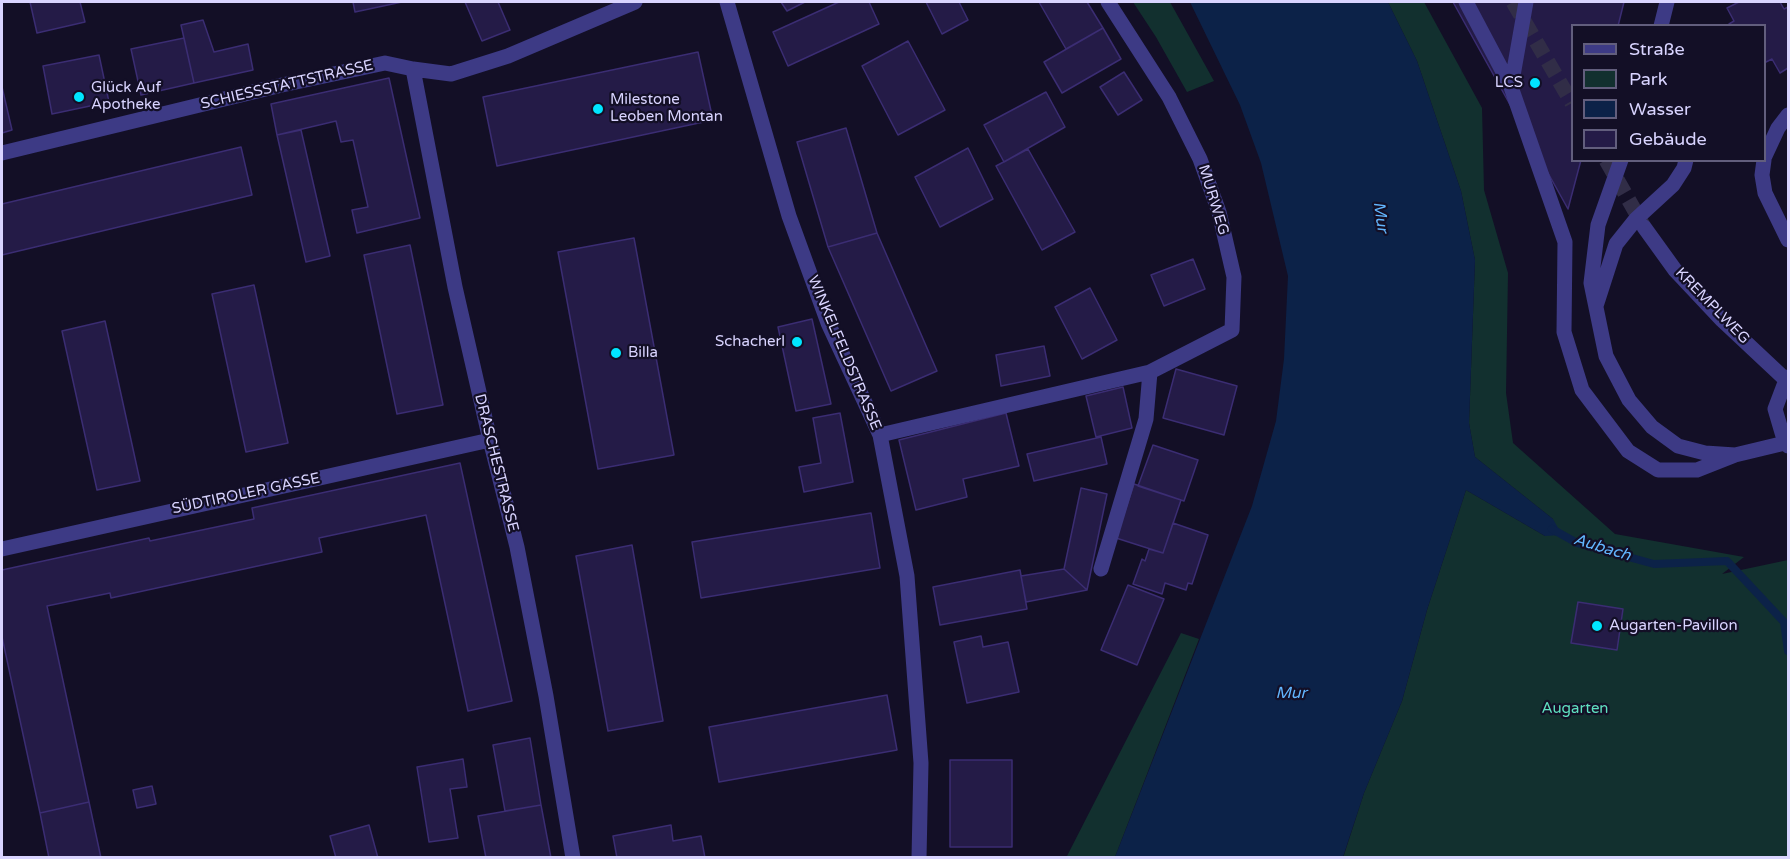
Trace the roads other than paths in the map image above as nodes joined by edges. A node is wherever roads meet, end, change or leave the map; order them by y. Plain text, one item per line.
1 (635, 2) edge
2 (728, 2) edge
3 (1108, 2) edge
4 (1466, 2) edge
5 (1526, 2) edge
6 (1667, 2) edge
7 (1662, 24) edge
8 (413, 69) junction
9 (1511, 87) junction
10 (1788, 115) edge
11 (1771, 126) edge
12 (1766, 150) edge
13 (2, 153) edge
14 (1620, 162) edge
15 (1686, 162) edge
16 (1764, 162) edge
17 (1644, 227) tunnel mouth
18 (1788, 240) edge
19 (1596, 306) junction
20 (1150, 372) junction
21 (1787, 379) edge
22 (880, 435) junction
23 (490, 440) junction
24 (1787, 444) edge
25 (1735, 455) junction
26 (2, 549) edge
27 (1101, 569) dead end
28 (573, 858) edge
29 (919, 858) edge

1 - 8 street, SCHIESSSTATTSTRASSE
2 - 22 street, WINKELFELDSTRASSE
3 - 20 street, MURWEG
4 - 9 street
5 - 9 street
6 - 7 street
8 - 13 street, SCHIESSSTATTSTRASSE
8 - 23 street, DRASCHESTRASSE
9 - 25 street
10 - 11 street
11 - 12 street
14 - 19 street
15 - 19 street
16 - 18 street
17 - 21 street, KREMPLWEG
19 - 25 street
20 - 22 street, MURWEG
20 - 27 street
21 - 24 street
22 - 29 street, WINKELFELDSTRASSE
23 - 26 street, SÜDTIROLER GASSE
23 - 28 street, DRASCHESTRASSE
24 - 25 street

